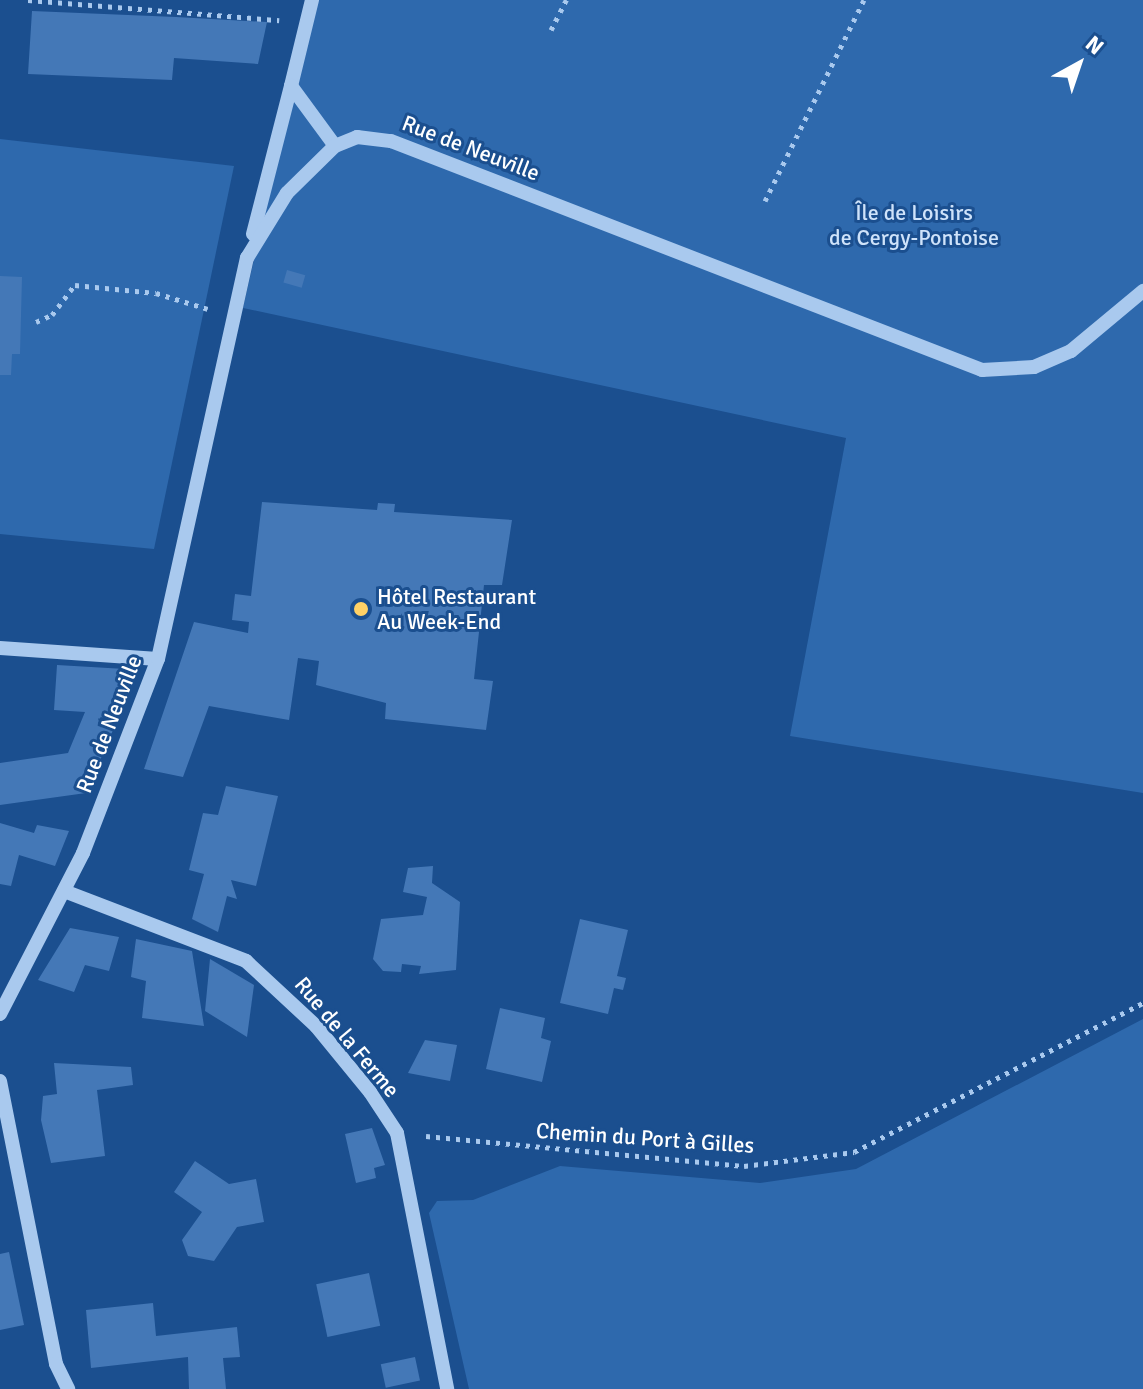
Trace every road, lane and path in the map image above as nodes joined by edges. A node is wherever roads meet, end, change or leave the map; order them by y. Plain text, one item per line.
1 (28, 0) edge
2 (312, 0) edge
3 (566, 0) edge
4 (864, 0) edge
5 (305, 22) junction
6 (551, 30) dead end
7 (291, 86) junction
8 (335, 146) junction
9 (765, 201) dead end
10 (247, 258) junction
11 (1143, 291) edge
12 (232, 316) junction
13 (36, 322) dead end
14 (0, 648) edge
15 (158, 659) junction
16 (64, 891) junction
17 (1143, 1003) edge
18 (0, 1014) edge
19 (0, 1081) edge
20 (397, 1133) junction
21 (68, 1389) edge
22 (447, 1389) edge

1 - 5 path
2 - 5 street
3 - 6 path
4 - 9 path
5 - 7 street
7 - 8 street
7 - 10 street
8 - 10 street, Rue de Neuville
8 - 11 street, Rue de Neuville
10 - 12 street, Rue de Neuville
12 - 13 path
12 - 15 street, Rue de Neuville
14 - 15 street
15 - 16 street, Rue de Neuville
16 - 18 street, Rue de Neuville
16 - 20 street, Rue de la Ferme
17 - 20 path, Chemin du Port à Gilles
19 - 21 street
20 - 22 street, Rue de la Ferme

